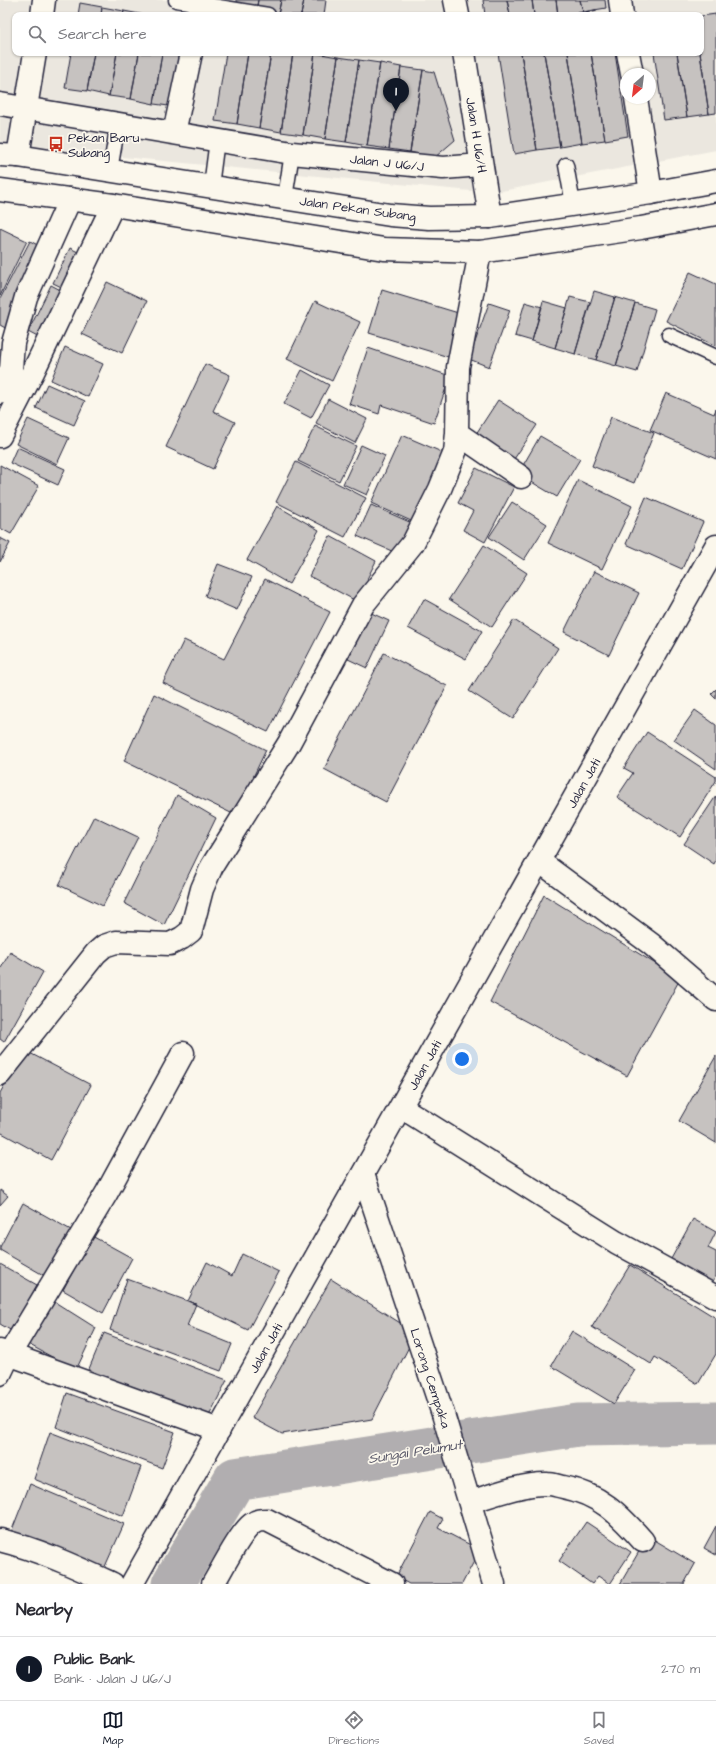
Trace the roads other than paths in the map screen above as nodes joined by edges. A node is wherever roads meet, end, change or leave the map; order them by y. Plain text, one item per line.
1 (44, 0) edge
2 (176, 0) edge
3 (455, 0) edge
4 (620, 0) edge
5 (200, 6) edge
6 (42, 12) edge
7 (245, 12) edge
8 (457, 12) edge
9 (622, 12) edge
10 (33, 56) edge
11 (189, 56) edge
12 (464, 56) edge
13 (629, 56) edge
14 (631, 68) edge
15 (8, 102) edge
16 (637, 104) edge
17 (118, 124) junction
18 (174, 133) junction
19 (217, 140) junction
20 (292, 153) junction
21 (9, 155) edge
22 (481, 165) junction
23 (566, 165) dead end
24 (110, 170) junction
25 (716, 181) edge
26 (211, 186) junction
27 (0, 190) edge
28 (651, 193) junction
29 (285, 198) junction
30 (70, 199) junction
31 (573, 204) junction
32 (113, 205) junction
33 (716, 214) edge
34 (490, 216) junction
35 (480, 252) junction
36 (669, 335) dead end
37 (716, 357) edge
38 (0, 392) edge
39 (457, 433) junction
40 (0, 436) edge
41 (521, 477) dead end
42 (716, 546) edge
43 (539, 861) junction
44 (716, 1000) edge
45 (183, 1053) dead end
46 (0, 1074) edge
47 (401, 1107) junction
48 (363, 1174) junction
49 (715, 1296) edge
50 (3, 1360) edge
51 (219, 1430) junction
52 (470, 1502) junction
53 (0, 1540) edge
54 (643, 1541) dead end
55 (112, 1584) edge
56 (132, 1584) edge
57 (213, 1584) edge
58 (392, 1584) edge
59 (494, 1584) edge

1 - 6 street
2 - 5 lane
3 - 8 street
4 - 9 street
5 - 7 lane
10 - 15 street
11 - 18 street
12 - 22 street, Jalan H U6/H
13 - 14 street
15 - 17 street, Jalan J U6/J
15 - 21 street
16 - 28 street
17 - 18 street, Jalan J U6/J
17 - 24 lane
18 - 19 street, Jalan J U6/J
19 - 20 street, Jalan J U6/J
19 - 26 lane
20 - 22 street, Jalan J U6/J
20 - 29 lane
21 - 24 street, Jalan Pekan Subang
22 - 34 street, Jalan H U6/H
23 - 31 lane
24 - 26 street, Jalan Pekan Subang
25 - 28 street, Jalan Pekan Subang
26 - 29 street, Jalan Pekan Subang
27 - 30 street
28 - 31 street, Jalan Pekan Subang
29 - 34 street, Jalan Pekan Subang
30 - 32 street
30 - 38 street
31 - 34 street, Jalan Pekan Subang
32 - 35 street
32 - 40 street
33 - 35 street
35 - 39 street
36 - 37 lane
39 - 41 street
39 - 46 street
42 - 43 street, Jalan Jati
43 - 44 street
43 - 47 street, Jalan Jati
45 - 50 street
47 - 48 street, Jalan Jati
47 - 49 street
48 - 51 street, Jalan Jati
48 - 52 street, Lorong Cempaka
50 - 51 street
51 - 56 street, Jalan Jati
52 - 54 street
52 - 59 street, Lorong Cempaka
53 - 55 street
57 - 58 street

